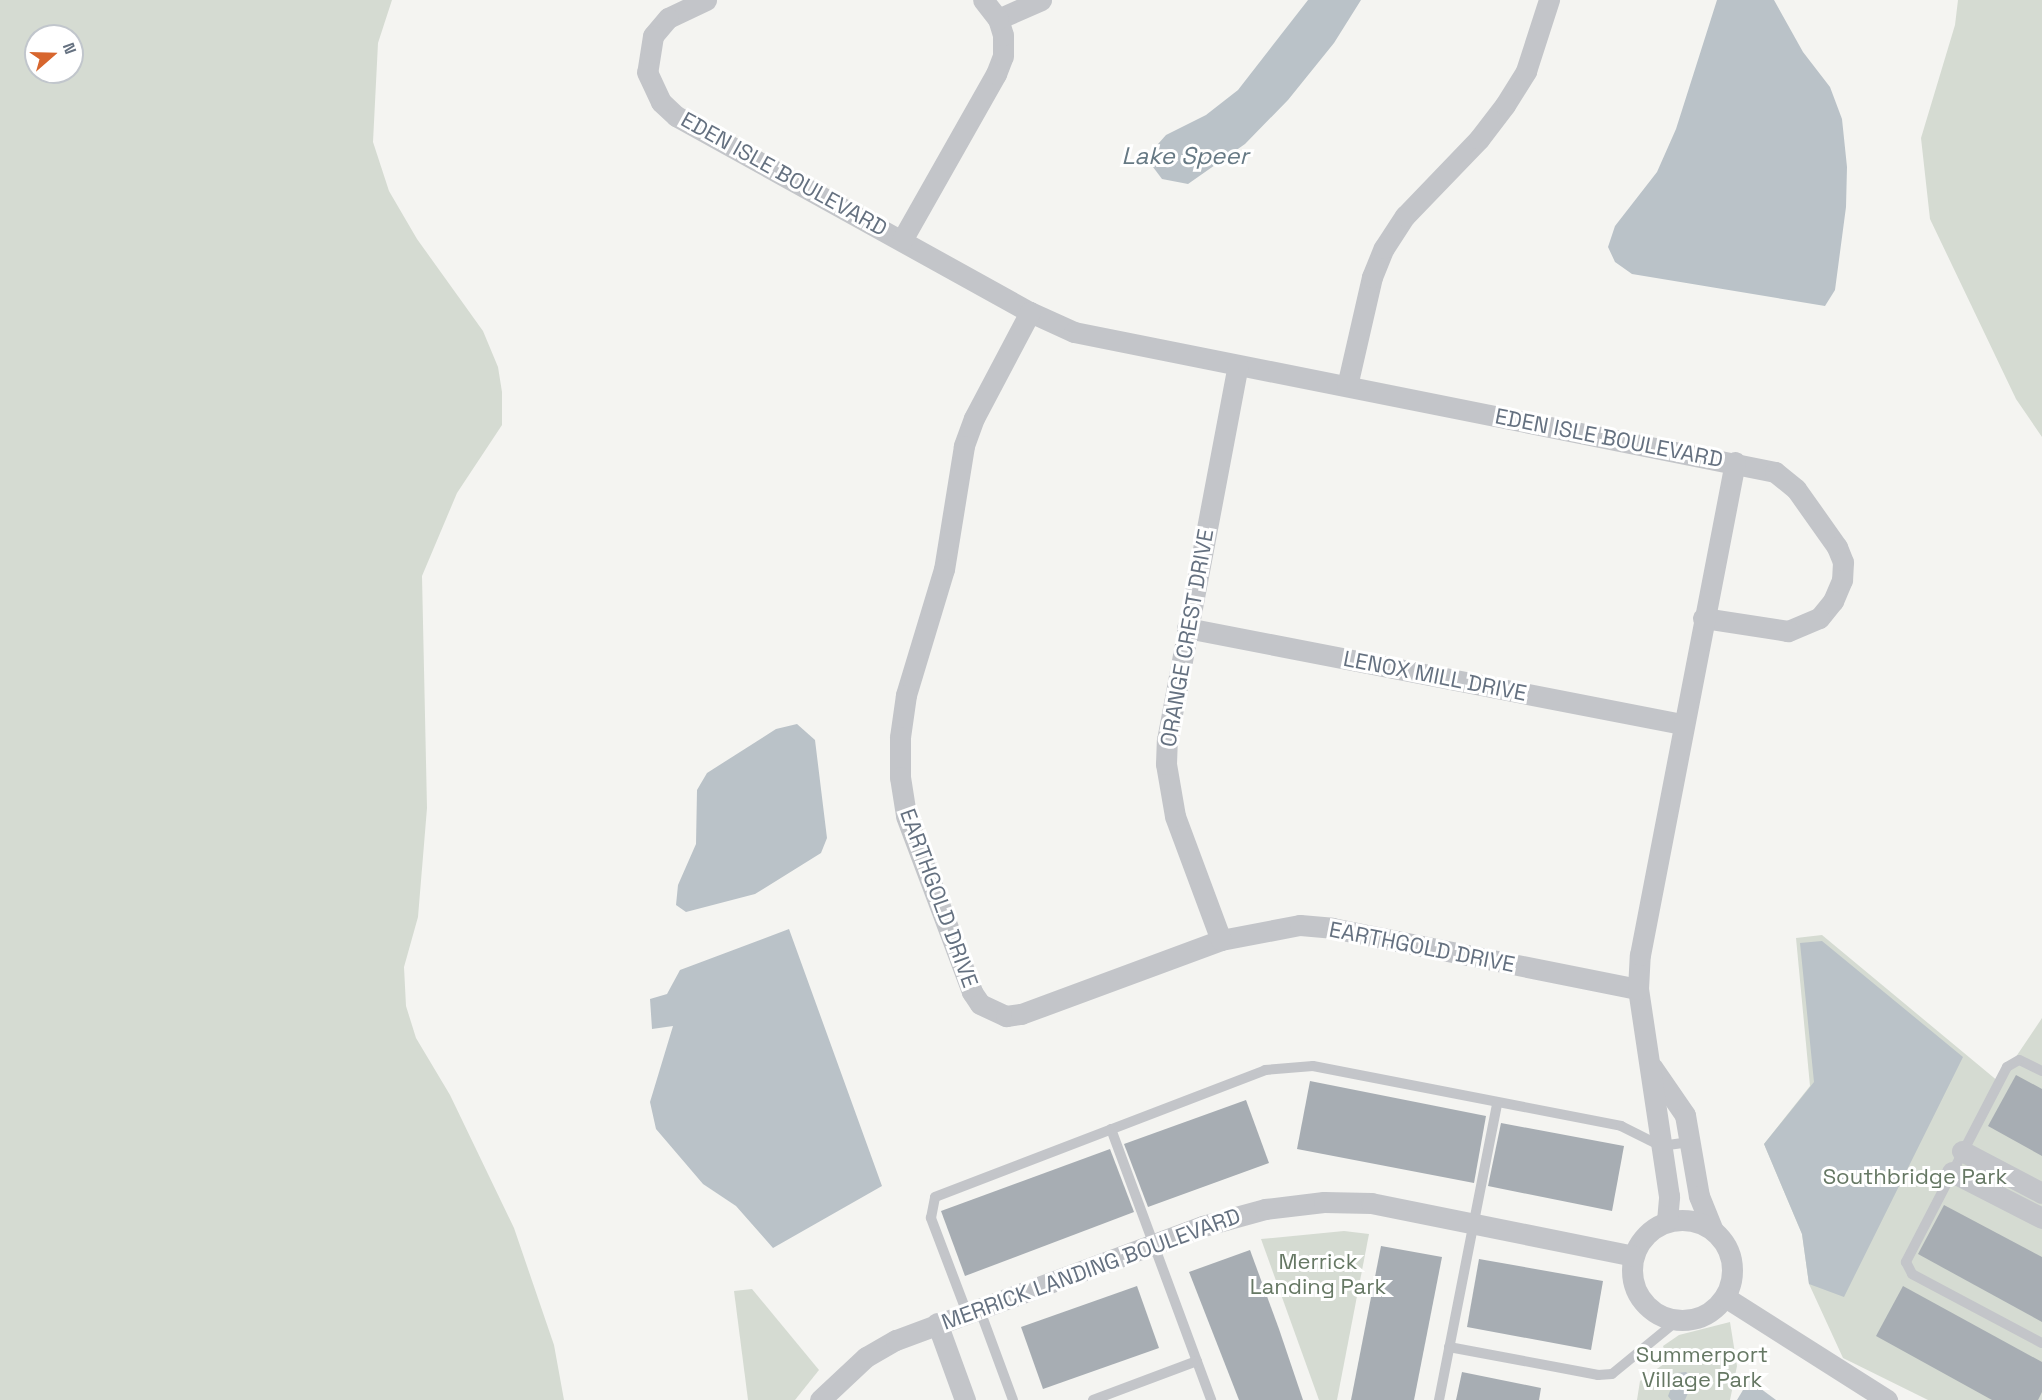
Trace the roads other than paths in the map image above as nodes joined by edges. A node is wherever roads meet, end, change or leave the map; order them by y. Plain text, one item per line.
1 (706, 0) edge
2 (982, 0) edge
3 (1041, 0) edge
4 (1549, 0) edge
5 (998, 19) junction
6 (902, 240) junction
7 (1030, 312) junction
8 (1238, 366) junction
9 (1347, 386) junction
10 (1735, 462) junction
11 (1703, 618) junction
12 (1187, 628) junction
13 (1682, 724) junction
14 (1221, 940) junction
15 (1638, 989) junction
16 (1650, 1064) junction
17 (2042, 1071) edge
18 (1497, 1103) junction
19 (1111, 1129) junction
20 (1690, 1142) junction
21 (1661, 1146) junction
22 (1962, 1151) junction
23 (1952, 1172) junction
24 (2042, 1194) edge
25 (2042, 1218) edge
26 (1667, 1221) junction
27 (1473, 1224) junction
28 (1712, 1228) junction
29 (1153, 1244) junction
30 (1634, 1256) junction
31 (1725, 1297) junction
32 (973, 1310) junction
33 (1678, 1320) junction
34 (937, 1323) junction
35 (2042, 1343) edge
36 (1449, 1347) junction
37 (1197, 1361) junction
38 (820, 1400) edge
39 (965, 1400) edge
40 (1013, 1400) edge
41 (1093, 1400) edge
42 (1211, 1400) edge
43 (1439, 1400) edge
44 (1887, 1400) edge

1 - 6 street, EDEN ISLE BOULEVARD
2 - 5 street
3 - 5 street
4 - 9 street
5 - 6 street, EDEN ISLE BOULEVARD
6 - 7 street, EDEN ISLE BOULEVARD
7 - 8 street, EDEN ISLE BOULEVARD
7 - 14 street, EARTHGOLD DRIVE
8 - 9 street, EDEN ISLE BOULEVARD
8 - 12 street, ORANGE CREST DRIVE
9 - 10 street, EDEN ISLE BOULEVARD
10 - 11 street, EDEN ISLE BOULEVARD
10 - 11 street
11 - 13 street, EDEN ISLE BOULEVARD
12 - 13 street, LENOX MILL DRIVE
12 - 14 street, ORANGE CREST DRIVE
13 - 15 street, EDEN ISLE BOULEVARD
14 - 15 street, EARTHGOLD DRIVE
15 - 16 street, EDEN ISLE BOULEVARD
16 - 20 street, EDEN ISLE BOULEVARD
16 - 21 street, EDEN ISLE BOULEVARD
17 - 22 lane
18 - 19 lane
18 - 21 lane
18 - 27 lane
19 - 29 lane
19 - 32 lane
20 - 21 lane
20 - 28 street, EDEN ISLE BOULEVARD
21 - 26 street, EDEN ISLE BOULEVARD
22 - 23 lane
22 - 24 street
23 - 25 street
23 - 35 lane
26 - 28 street
26 - 30 street
27 - 29 street, MERRICK LANDING BOULEVARD
27 - 30 street, MERRICK LANDING BOULEVARD
27 - 36 lane
28 - 31 street
29 - 32 street, MERRICK LANDING BOULEVARD
29 - 37 lane
30 - 33 street
31 - 33 street
31 - 44 street
32 - 34 street, MERRICK LANDING BOULEVARD
32 - 40 lane
33 - 36 lane
34 - 38 street, MERRICK LANDING BOULEVARD
34 - 39 street
36 - 43 lane
37 - 41 lane
37 - 42 lane

